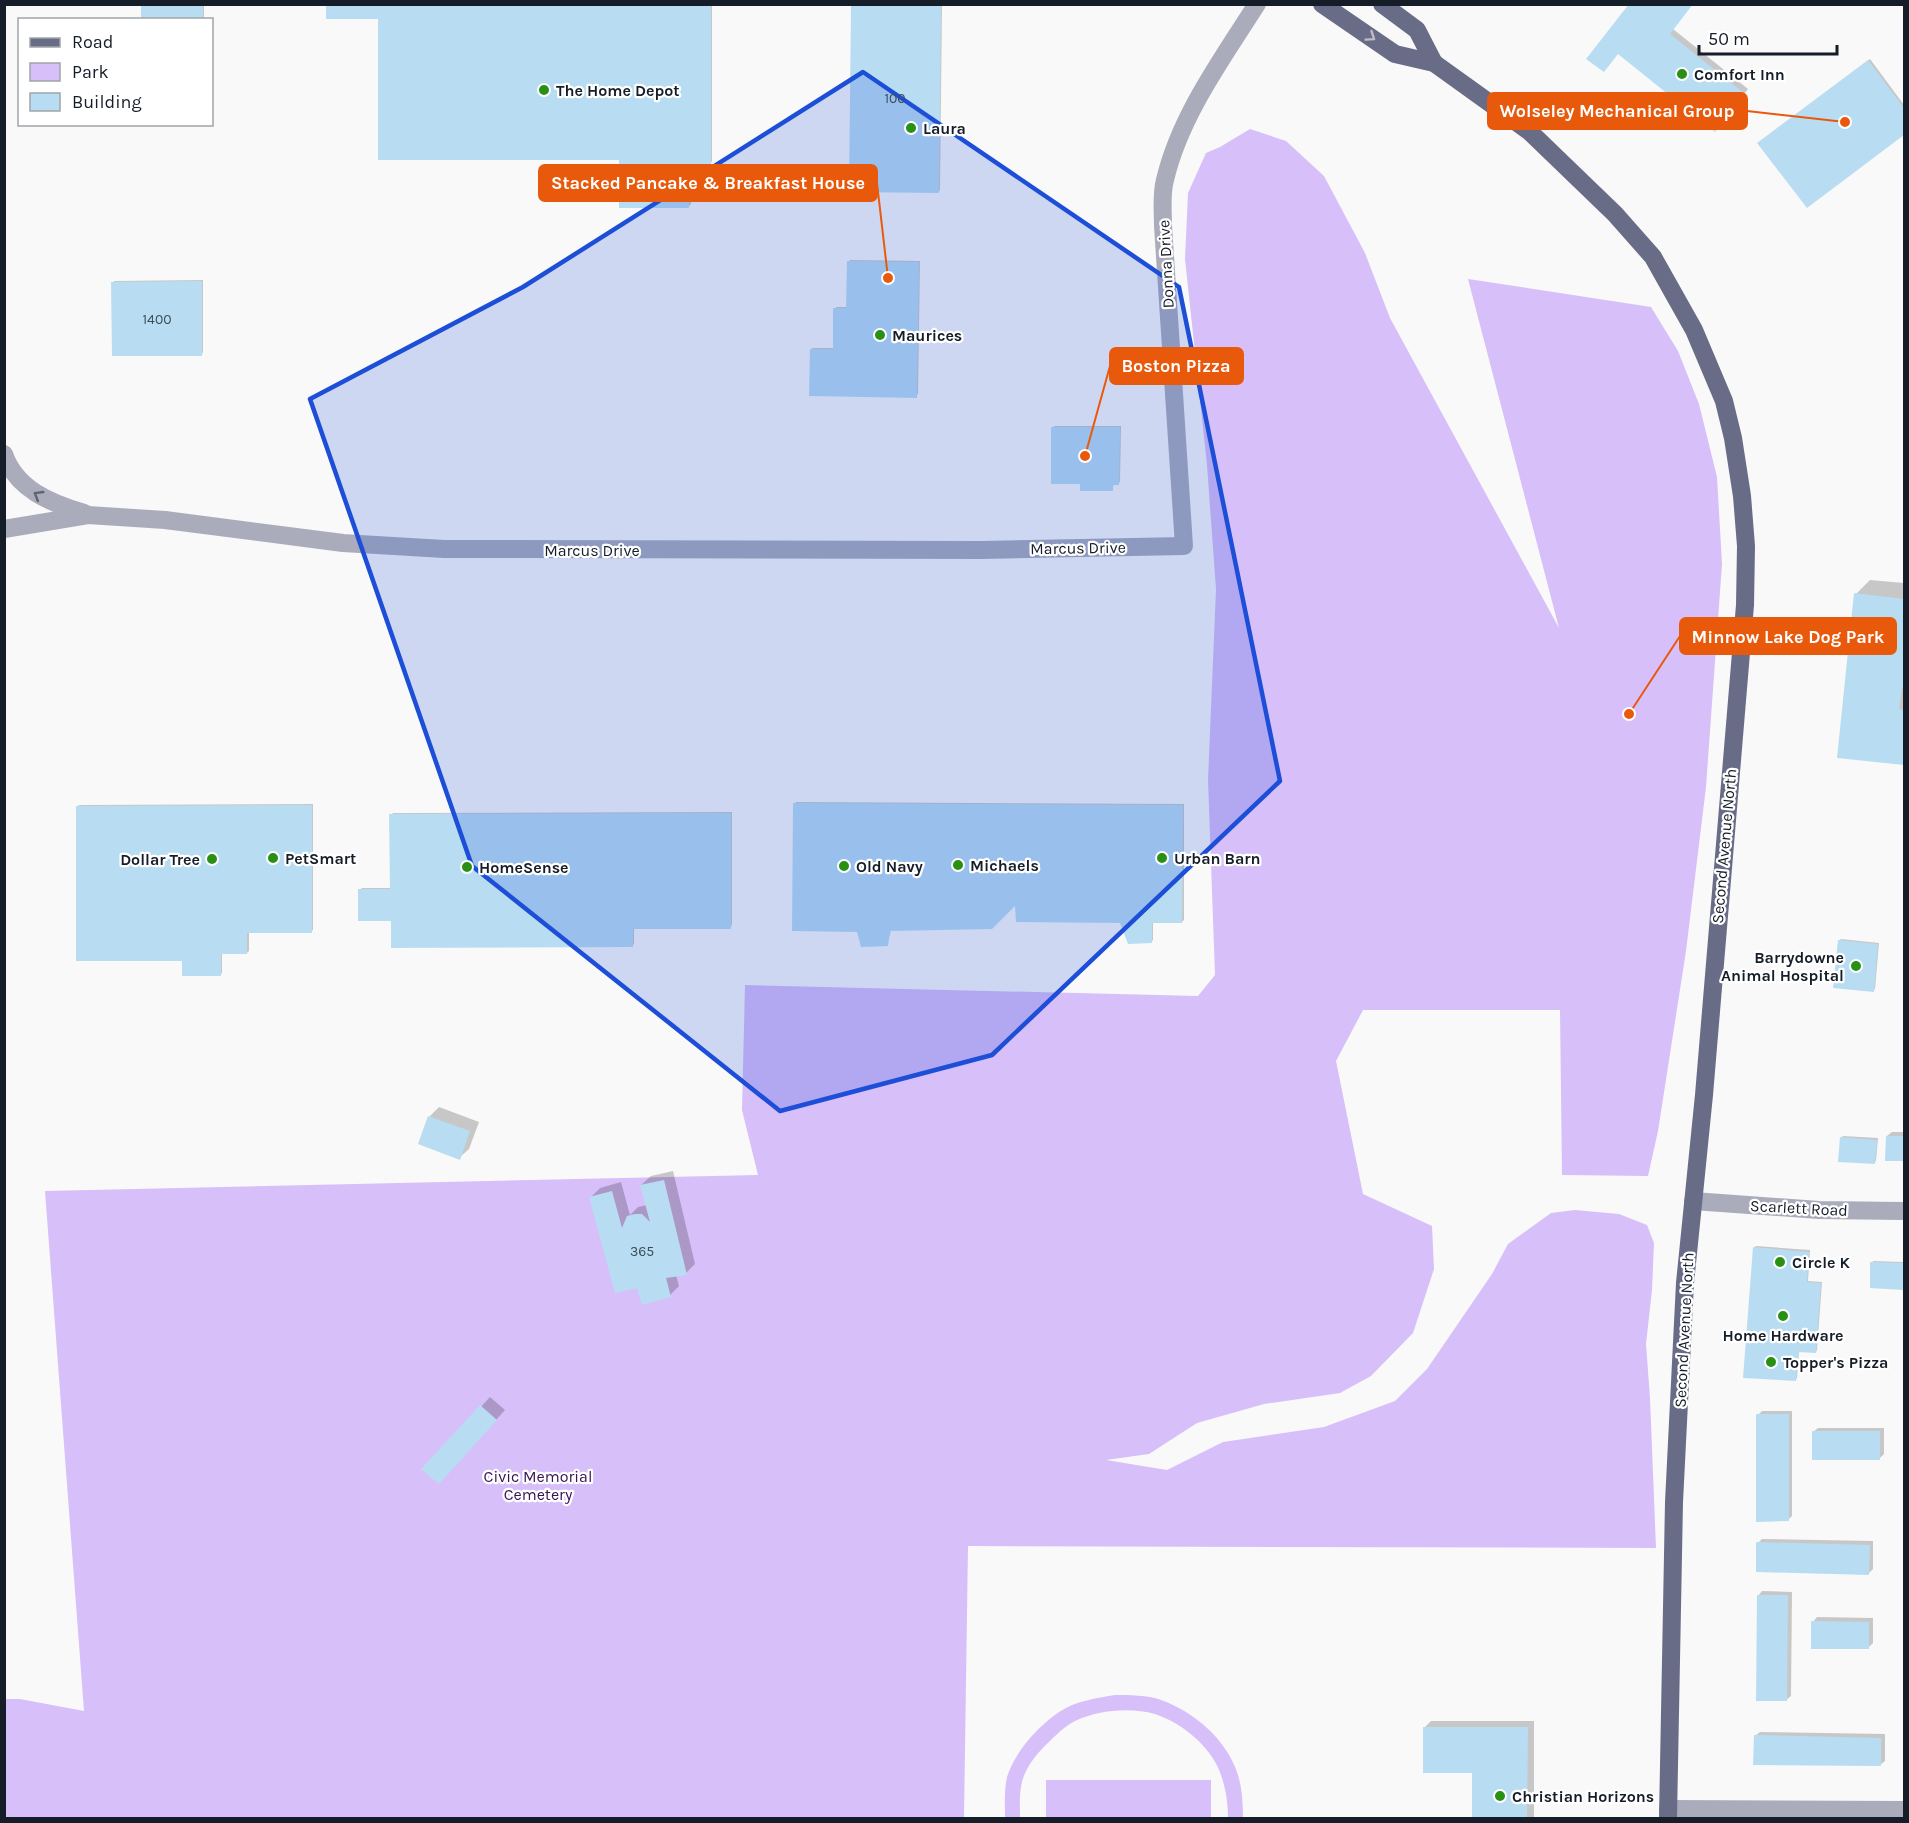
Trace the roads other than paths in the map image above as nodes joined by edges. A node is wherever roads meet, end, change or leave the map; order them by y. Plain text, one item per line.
1 (1257, 4) edge
2 (1322, 4) edge
3 (1382, 4) edge
4 (1434, 63) junction
5 (4, 454) edge
6 (88, 515) junction
7 (4, 530) edge
8 (1184, 546) joint
9 (1693, 1201) junction
10 (1905, 1211) edge
11 (1905, 1810) edge
12 (1668, 1814) edge

1 - 8 street, Donna Drive
2 -> 4 main road, Second Avenue North
3 - 4 main road, Second Avenue North
4 - 9 main road, Second Avenue North
6 -> 5 street
6 - 7 street, Marcus Drive
6 - 8 street, Marcus Drive
9 - 10 street, Scarlett Road
9 - 12 main road, Second Avenue North
11 - 12 street

